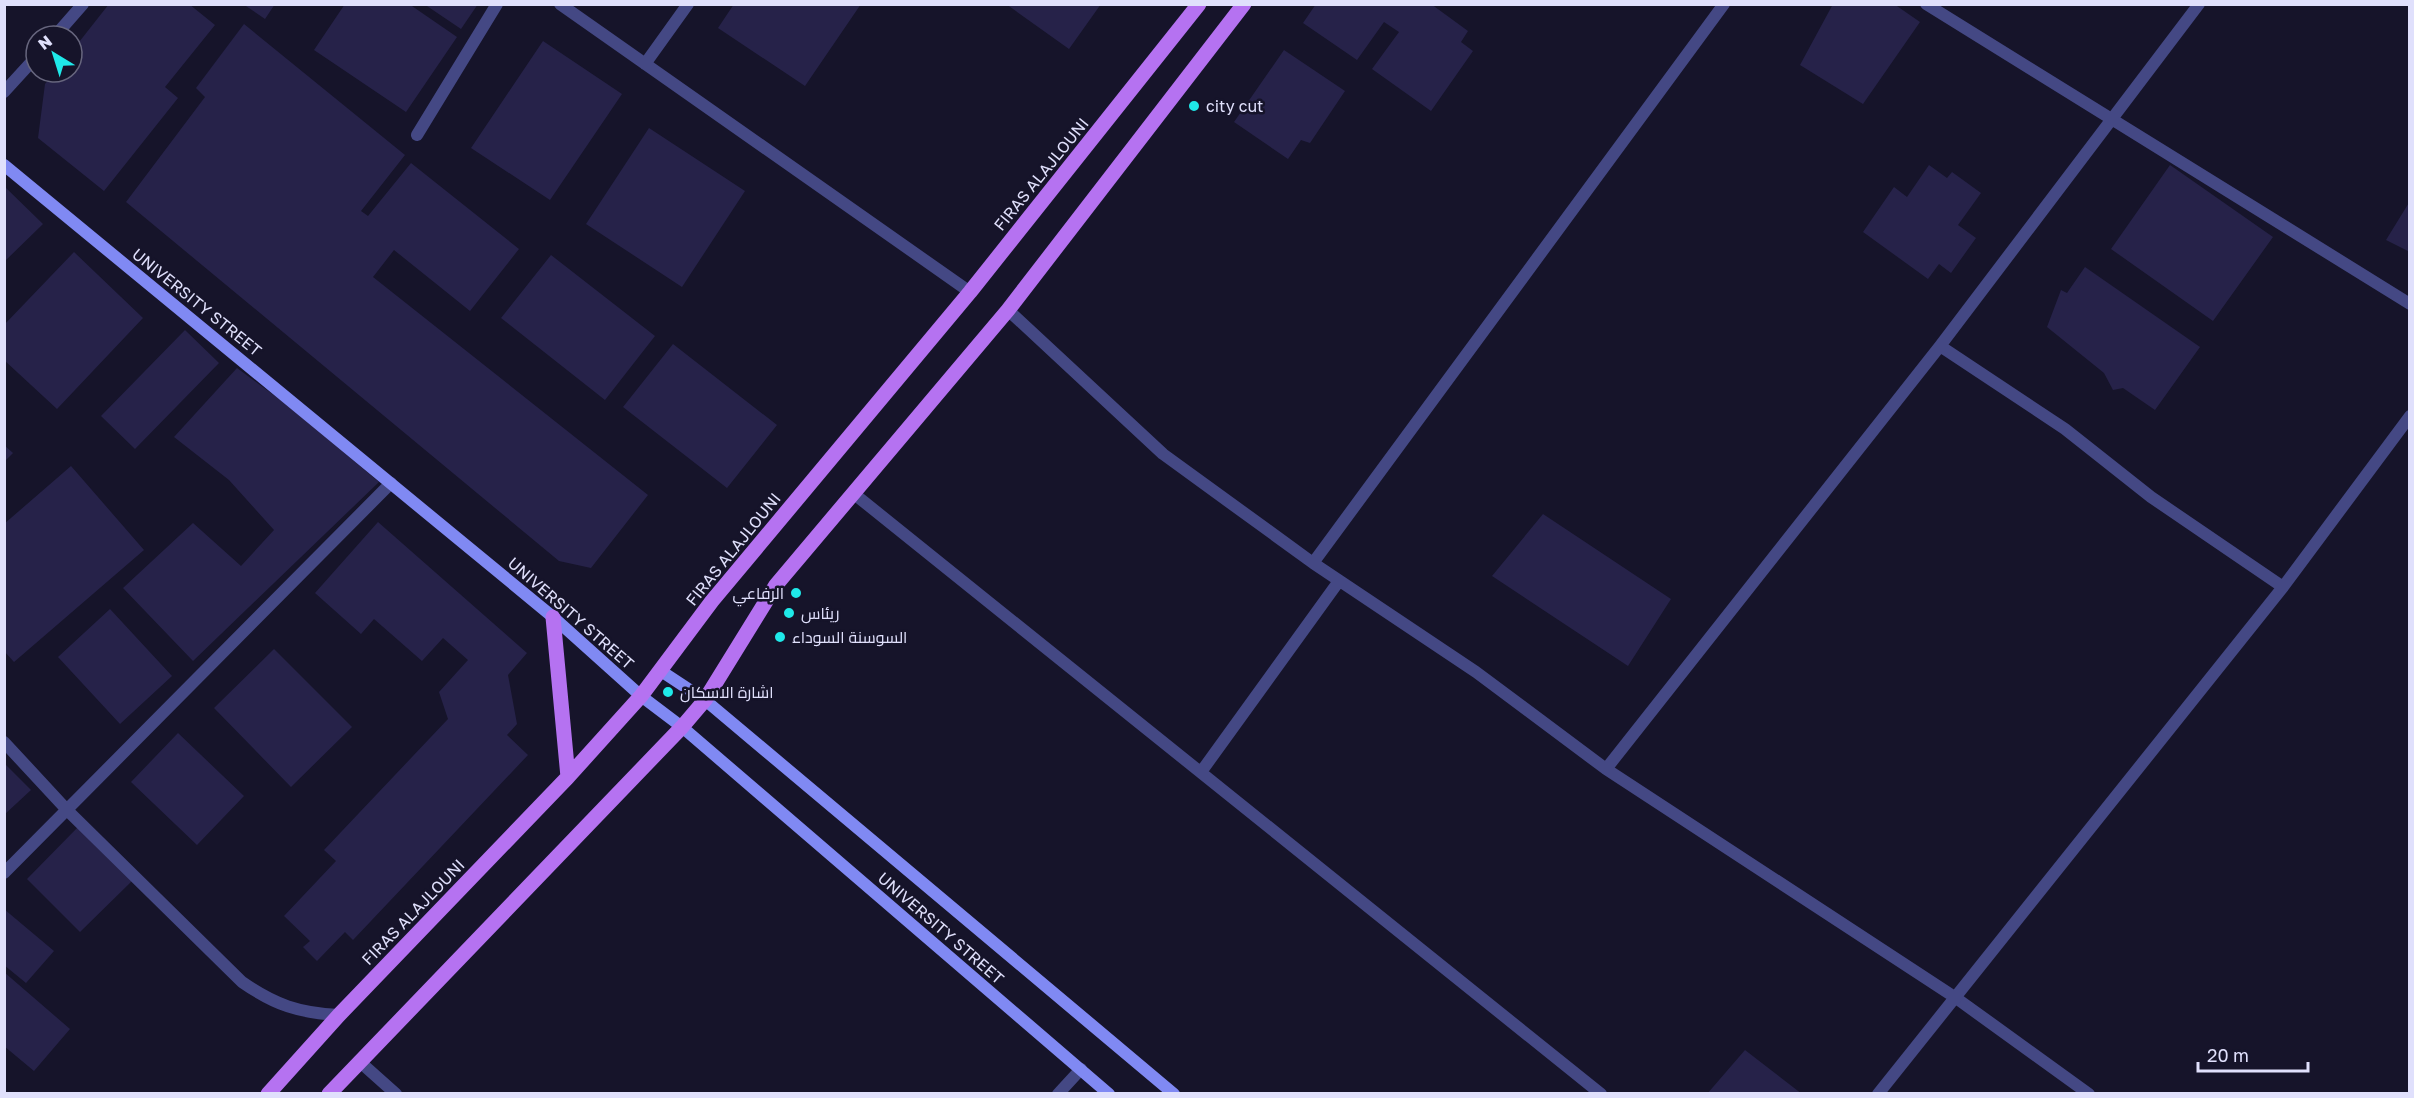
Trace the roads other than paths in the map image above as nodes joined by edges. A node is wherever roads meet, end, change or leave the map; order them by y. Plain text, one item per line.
1 (83, 4) edge
2 (497, 4) edge
3 (560, 4) edge
4 (688, 4) edge
5 (1199, 4) edge
6 (1244, 4) edge
7 (1724, 4) edge
8 (1926, 4) edge
9 (2199, 4) edge
10 (66, 24) edge
11 (645, 64) junction
12 (24, 70) edge
13 (4, 92) edge
14 (2111, 120) junction
15 (417, 135) dead end
16 (4, 165) edge
17 (970, 292) junction
18 (2409, 304) edge
19 (1008, 310) junction
20 (1940, 346) junction
21 (2409, 416) edge
22 (391, 483) junction
23 (853, 493) junction
24 (1312, 563) junction
25 (1339, 581) junction
26 (2283, 587) junction
27 (553, 617) junction
28 (660, 671) junction
29 (641, 696) junction
30 (705, 700) junction
31 (682, 727) junction
32 (4, 742) edge
33 (1606, 769) junction
34 (1201, 772) junction
35 (568, 777) junction
36 (67, 810) junction
37 (4, 873) edge
38 (1956, 998) junction
39 (339, 1015) junction
40 (359, 1061) junction
41 (1081, 1069) junction
42 (267, 1094) edge
43 (329, 1094) edge
44 (396, 1094) edge
45 (1058, 1094) edge
46 (1109, 1094) edge
47 (1174, 1094) edge
48 (1601, 1094) edge
49 (1878, 1094) edge
50 (2089, 1094) edge

1 - 10 street
2 - 15 street
3 - 11 street
4 - 11 street
5 - 17 main road, FIRAS ALAJLOUNI
6 - 19 main road
7 - 24 street
8 - 14 street
9 - 14 street
11 - 17 street
12 - 13 street
14 - 18 street
14 - 20 street
16 - 22 main road, UNIVERSITY STREET
17 - 28 main road, FIRAS ALAJLOUNI
19 - 23 main road
19 - 24 street
20 - 26 street
20 - 33 street
21 - 26 street
22 - 27 main road, UNIVERSITY STREET
22 - 36 street
23 - 30 main road
23 - 34 street
24 - 25 street
25 - 33 street
25 - 34 street
26 - 38 street
27 - 29 main road, UNIVERSITY STREET
27 - 35 main road
28 - 29 main road, FIRAS ALAJLOUNI
28 - 30 main road, UNIVERSITY STREET
29 - 31 main road, UNIVERSITY STREET
29 - 35 main road, FIRAS ALAJLOUNI
30 - 31 main road
30 - 47 main road, UNIVERSITY STREET
31 - 40 main road
31 - 41 main road, UNIVERSITY STREET
32 - 36 street
33 - 38 street
34 - 48 street
35 - 39 main road, FIRAS ALAJLOUNI
36 - 37 street
36 - 39 street
38 - 49 street
38 - 50 street
39 - 42 main road, FIRAS ALAJLOUNI
40 - 43 main road
40 - 44 street
41 - 45 street
41 - 46 main road, UNIVERSITY STREET

